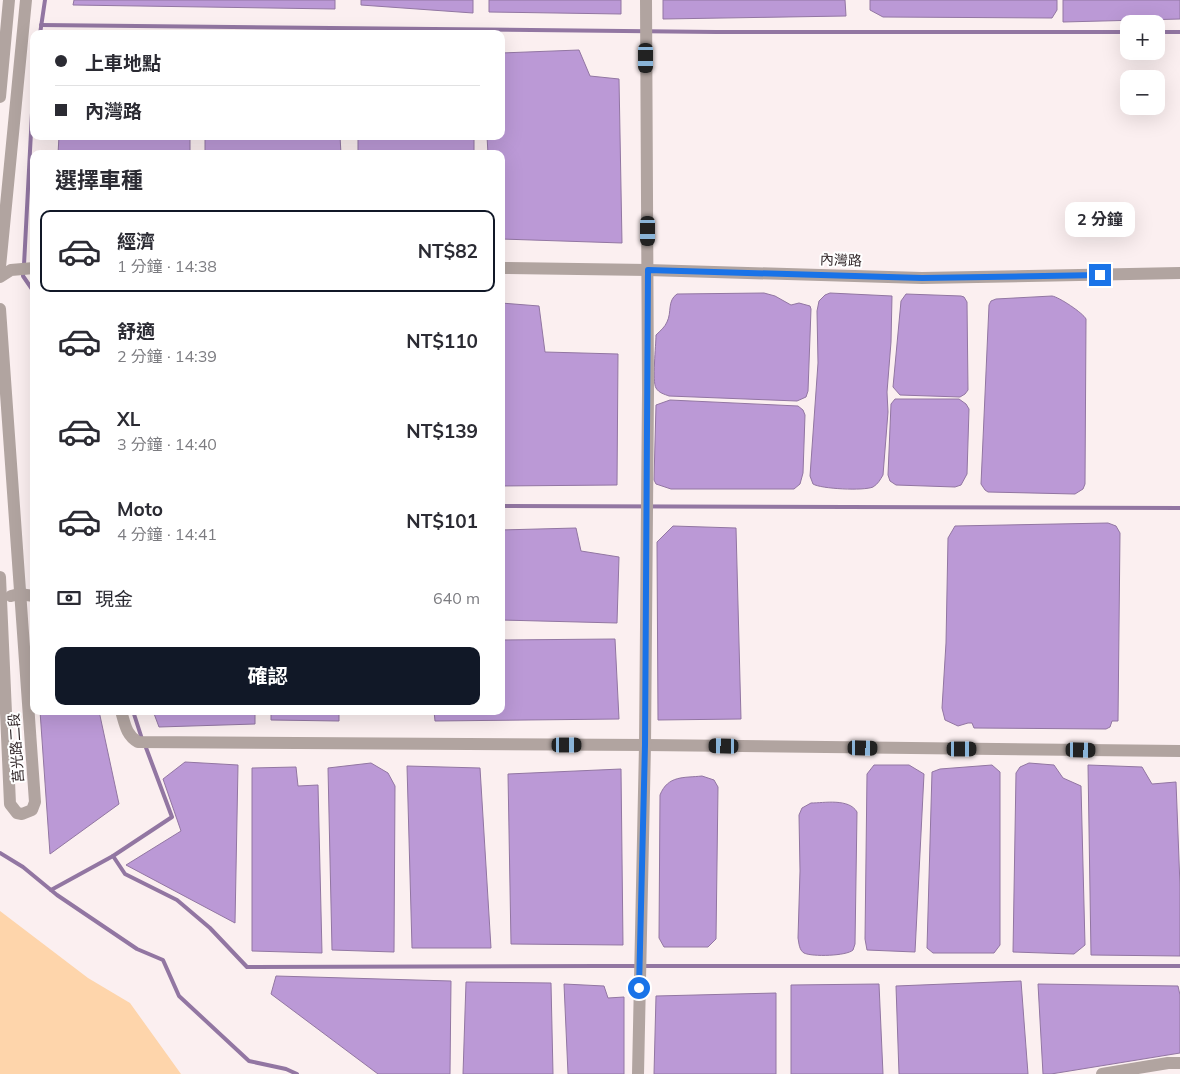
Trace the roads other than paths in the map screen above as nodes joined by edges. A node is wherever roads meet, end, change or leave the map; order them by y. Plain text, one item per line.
1 (9, 0) edge
2 (26, 0) edge
3 (646, 0) edge
4 (0, 97) edge
5 (0, 268) edge
6 (30, 268) edge
7 (505, 268) edge
8 (648, 270) junction
9 (1180, 274) edge
10 (0, 277) edge
11 (0, 309) edge
12 (0, 578) edge
13 (19, 594) junction
14 (30, 595) edge
15 (1, 597) edge
16 (122, 715) edge
17 (645, 745) junction
18 (1180, 751) edge
19 (1180, 1063) edge
20 (638, 1074) edge
21 (1102, 1074) edge

1 - 4 street
2 - 5 street
3 - 8 street
6 - 10 street
7 - 8 street, 內灣路
8 - 9 street, 內灣路
8 - 17 street
11 - 13 street, 莒光路二段
12 - 15 street, 莒光路二段
13 - 14 street
13 - 15 street
13 - 15 street, 莒光路二段
16 - 17 street
17 - 18 street
17 - 20 street
19 - 21 street

